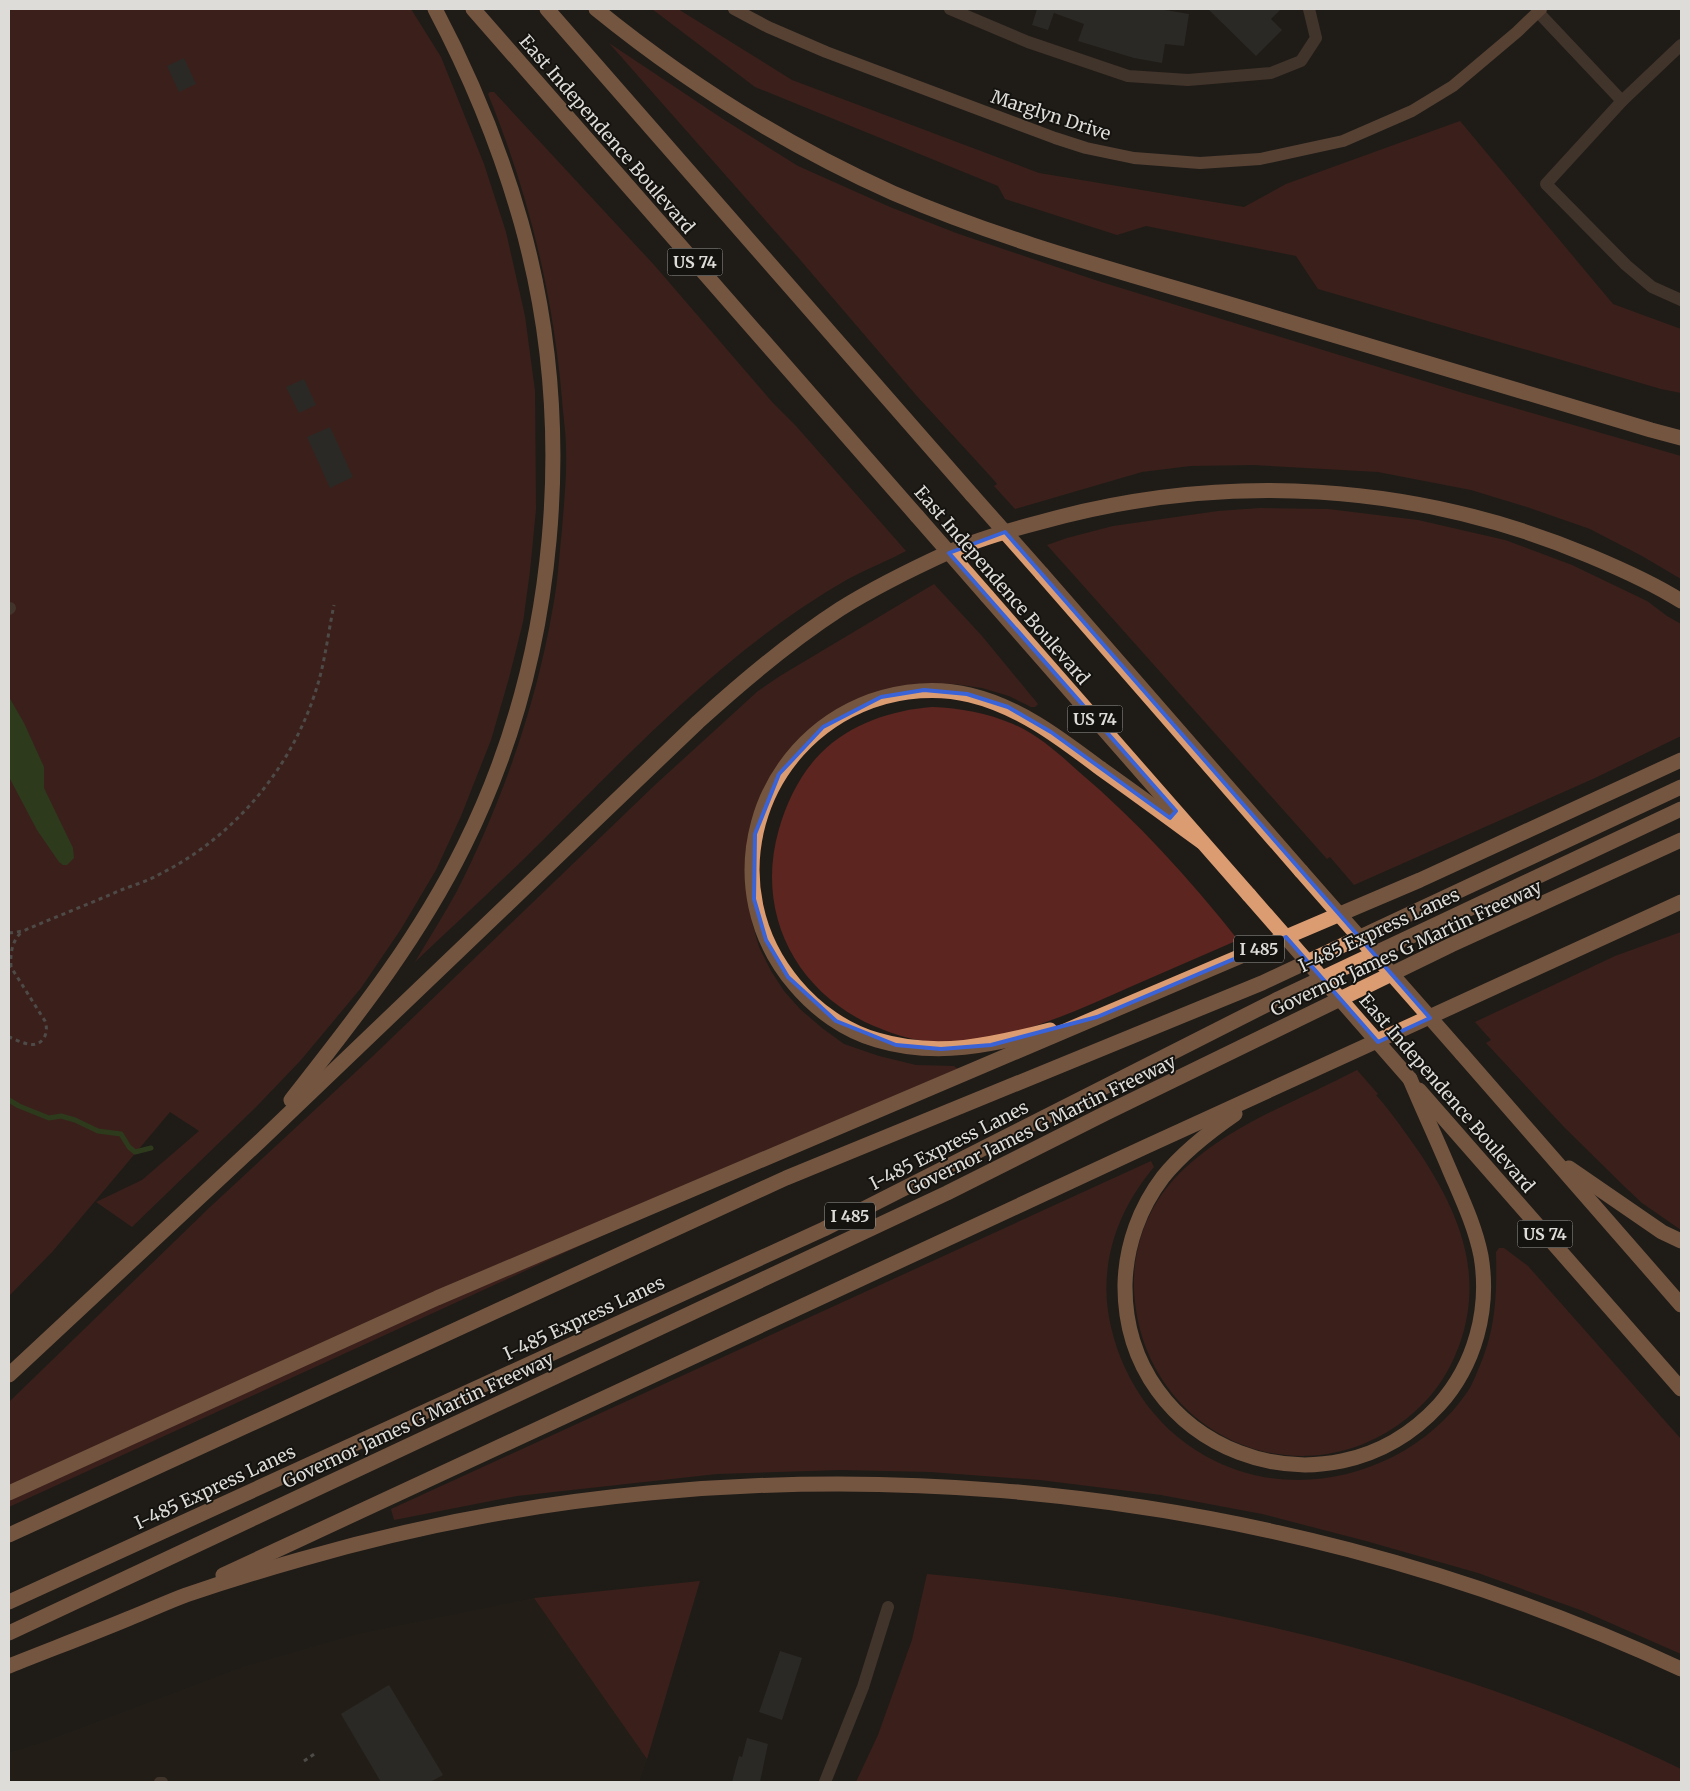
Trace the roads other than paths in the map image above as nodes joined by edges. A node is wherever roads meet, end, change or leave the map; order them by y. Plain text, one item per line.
1 (435, 9) edge
2 (473, 9) edge
3 (547, 9) edge
4 (596, 9) edge
5 (734, 9) edge
6 (950, 9) edge
7 (1310, 9) edge
8 (1539, 10) edge
9 (1681, 45) edge
10 (1622, 101) junction
11 (1681, 300) edge
12 (1681, 438) edge
13 (1681, 600) edge
14 (1681, 760) edge
15 (1681, 787) edge
16 (1681, 809) edge
17 (1681, 840) edge
18 (1202, 842) junction
19 (1681, 902) edge
20 (1681, 912) edge
21 (1633, 926) junction
22 (1097, 1017) junction
23 (1410, 1079) junction
24 (1265, 1094) junction
25 (258, 1142) junction
26 (1550, 1155) junction
27 (1681, 1241) edge
28 (1681, 1305) edge
29 (9, 1375) edge
30 (1681, 1389) edge
31 (9, 1493) edge
32 (9, 1535) edge
33 (9, 1602) edge
34 (888, 1607) dead end
35 (126, 1620) junction
36 (9, 1633) edge
37 (9, 1666) edge
38 (1681, 1668) edge
39 (825, 1782) edge

1 - 25 highway
2 - 18 highway, East Independence Boulevard / US 74, bridge
3 - 26 highway, East Independence Boulevard / US 74, bridge
4 - 12 highway
5 - 8 street, Marglyn Drive
6 - 7 street
8 - 10 street
9 - 10 street
10 - 11 street
13 - 25 highway
14 - 22 highway, I 485
15 - 32 highway, I-485 Express Lanes / I 485
16 - 33 highway, I-485 Express Lanes / I 485
17 - 36 highway, Governor James G Martin Freeway / I 485
18 - 22 highway
18 - 23 highway, East Independence Boulevard / US 74, bridge
19 - 21 highway
20 - 21 highway
21 - 24 highway
22 - 31 highway, I 485
23 - 24 highway
23 - 30 highway, East Independence Boulevard / US 74
24 - 35 highway
25 - 29 highway
26 - 27 highway
26 - 28 highway, East Independence Boulevard / US 74
34 - 39 street
35 - 37 highway
35 - 38 highway

